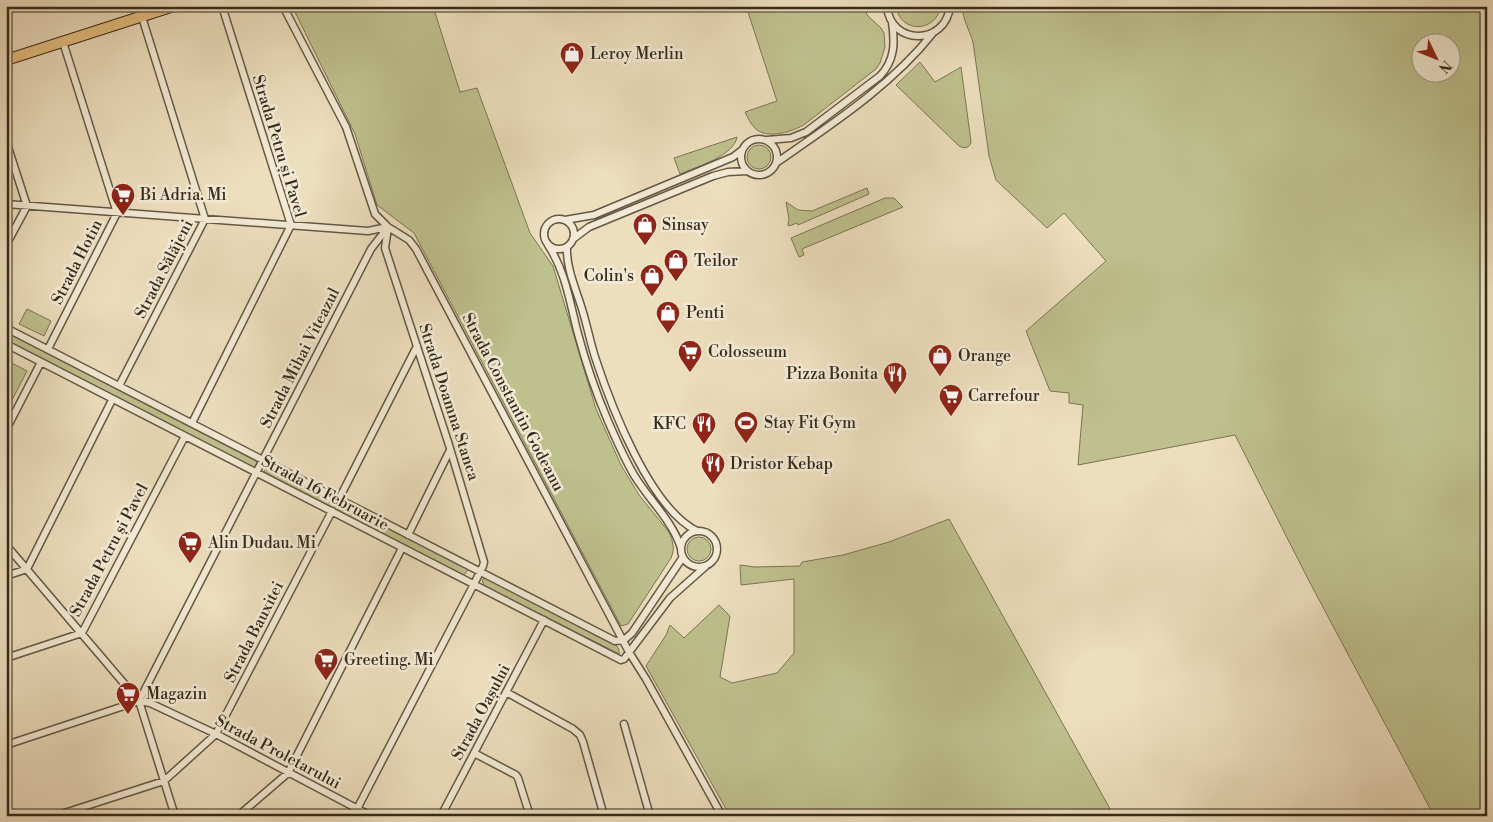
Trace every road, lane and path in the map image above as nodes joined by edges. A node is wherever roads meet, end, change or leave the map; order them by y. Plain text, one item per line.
1 (174, 6) edge
2 (222, 6) edge
3 (283, 6) edge
4 (887, 6) edge
5 (950, 6) edge
6 (142, 17) junction
7 (892, 22) junction
8 (933, 33) junction
9 (64, 42) junction
10 (6, 60) edge
11 (767, 140) junction
12 (6, 141) edge
13 (742, 150) junction
14 (776, 163) junction
15 (747, 171) junction
16 (6, 204) edge
17 (27, 206) junction
18 (117, 213) junction
19 (205, 219) junction
20 (565, 220) junction
21 (291, 225) junction
22 (388, 227) junction
23 (573, 239) junction
24 (6, 245) edge
25 (548, 245) junction
26 (567, 247) junction
27 (6, 328) edge
28 (6, 344) edge
29 (417, 346) junction
30 (48, 349) junction
31 (41, 362) junction
32 (119, 386) junction
33 (112, 400) junction
34 (192, 423) junction
35 (6, 430) edge
36 (184, 436) junction
37 (450, 450) junction
38 (263, 460) junction
39 (257, 472) junction
40 (339, 499) junction
41 (332, 512) junction
42 (697, 531) junction
43 (408, 535) junction
44 (6, 545) edge
45 (402, 548) junction
46 (681, 548) junction
47 (683, 557) junction
48 (706, 566) junction
49 (27, 569) junction
50 (481, 571) junction
51 (6, 576) edge
52 (474, 584) junction
53 (544, 620) junction
54 (82, 633) junction
55 (624, 640) junction
56 (629, 652) junction
57 (6, 658) edge
58 (506, 692) junction
59 (139, 701) junction
60 (624, 724) dead end
61 (216, 734) junction
62 (6, 745) edge
63 (474, 753) junction
64 (288, 773) junction
65 (164, 781) junction
66 (357, 809) junction
67 (55, 816) edge
68 (175, 816) edge
69 (238, 816) edge
70 (349, 816) edge
71 (370, 816) edge
72 (442, 816) edge
73 (530, 816) edge
74 (604, 816) edge
75 (650, 816) edge
76 (722, 816) edge

1 - 6 main road
2 - 21 street, Strada Petru și Pavel
3 - 22 street, Strada Constantin Godeanu
4 - 7 street
5 - 8 street
6 - 9 main road
6 - 19 street, Strada Sălăjeni
7 - 8 street
7 - 11 street
8 - 14 street
9 - 10 main road
9 - 18 street, Strada Hotin
11 - 13 street
11 - 14 street
12 - 17 street
13 - 15 street
13 - 20 street
14 - 15 street
15 - 23 street
16 - 17 street
17 - 18 street
17 - 24 street
18 - 19 street
18 - 30 street, Strada Hotin
19 - 21 street
19 - 32 street, Strada Sălăjeni
20 - 23 street
20 - 25 street
21 - 22 street
21 - 34 street, Strada Petru și Pavel
22 - 29 street, Strada Doamna Stanca
22 - 38 street, Strada Mihai Viteazul
22 - 55 street, Strada Constantin Godeanu
23 - 26 street
25 - 26 street
25 - 46 street
26 - 42 street
27 - 30 street, Strada 16 Februarie
28 - 31 street, Strada 16 Februarie
29 - 37 street, Strada Doamna Stanca
29 - 40 street
30 - 32 street, Strada 16 Februarie
31 - 33 street, Strada 16 Februarie
31 - 35 street
32 - 34 street, Strada 16 Februarie
33 - 36 street, Strada 16 Februarie
33 - 49 street
34 - 38 street, Strada 16 Februarie
36 - 39 street, Strada 16 Februarie
36 - 54 street, Strada Petru și Pavel
37 - 43 street
37 - 50 street, Strada Doamna Stanca
38 - 39 street, Strada Mihai Viteazul
38 - 40 street, Strada 16 Februarie
39 - 41 street, Strada 16 Februarie
39 - 59 street, Strada Mihai Viteazul
40 - 43 street, Strada 16 Februarie
41 - 45 street, Strada 16 Februarie
41 - 61 street, Strada Bauxitei
42 - 46 street
42 - 48 street
43 - 50 street, Strada 16 Februarie
44 - 49 street
45 - 52 street, Strada 16 Februarie
45 - 64 street
46 - 47 street
47 - 48 street
47 - 55 street
48 - 56 street
49 - 51 street
49 - 54 street
50 - 52 street
50 - 55 street, Strada 16 Februarie
52 - 53 street, Strada 16 Februarie
52 - 66 street
53 - 56 street, Strada 16 Februarie
53 - 58 street, Strada Oașului
54 - 57 street, Strada Petru și Pavel
54 - 59 street
55 - 56 street, Strada Constantin Godeanu
56 - 76 street, Strada Constantin Godeanu
58 - 63 street, Strada Oașului
58 - 74 street
59 - 61 street, Strada Proletarului
59 - 62 street
59 - 65 street
60 - 75 street
61 - 64 street, Strada Proletarului
61 - 65 street, Strada Bauxitei
63 - 72 street, Strada Oașului
63 - 73 street
64 - 66 street, Strada Proletarului
64 - 69 street
65 - 67 street, Strada Bauxitei
65 - 68 street
66 - 70 street
66 - 71 street, Strada Proletarului

